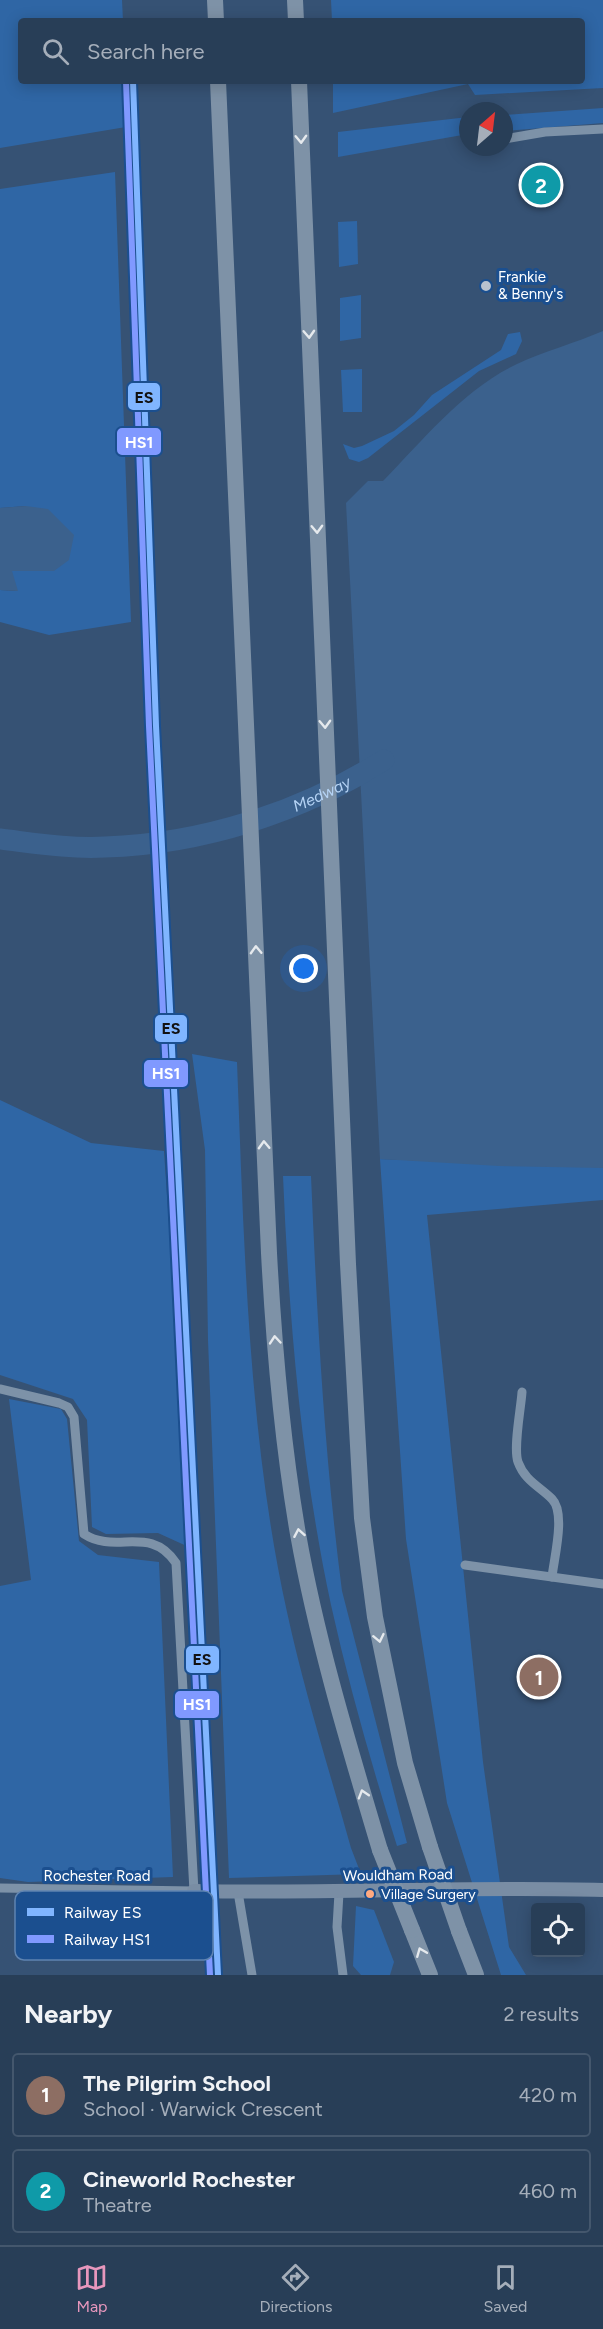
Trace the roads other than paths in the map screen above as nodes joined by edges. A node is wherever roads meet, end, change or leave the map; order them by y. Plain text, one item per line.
1 (214, 0) edge
2 (295, 0) edge
3 (216, 18) edge
4 (296, 18) edge
5 (218, 84) edge
6 (299, 84) edge
7 (603, 129) edge
8 (513, 137) edge
9 (0, 1389) edge
10 (522, 1392) dead end
11 (465, 1565) dead end
12 (552, 1577) junction
13 (603, 1584) edge
14 (0, 1888) edge
15 (603, 1890) edge
16 (194, 1891) joint
17 (213, 1891) edge
18 (238, 1892) junction
19 (339, 1893) junction
20 (252, 1975) edge
21 (342, 1975) edge
22 (430, 1975) edge
23 (476, 1975) edge

1 - 3 highway
2 - 4 highway
22 -> 5 highway, bridge
6 -> 23 highway, bridge
7 - 8 street
9 - 16 street
10 - 12 street
11 - 12 street
12 - 13 street
14 - 16 street, Rochester Road
15 - 19 street, Wouldham Road
17 - 18 street, Wouldham Road
18 - 19 street, Wouldham Road
18 - 20 street
19 - 21 street

